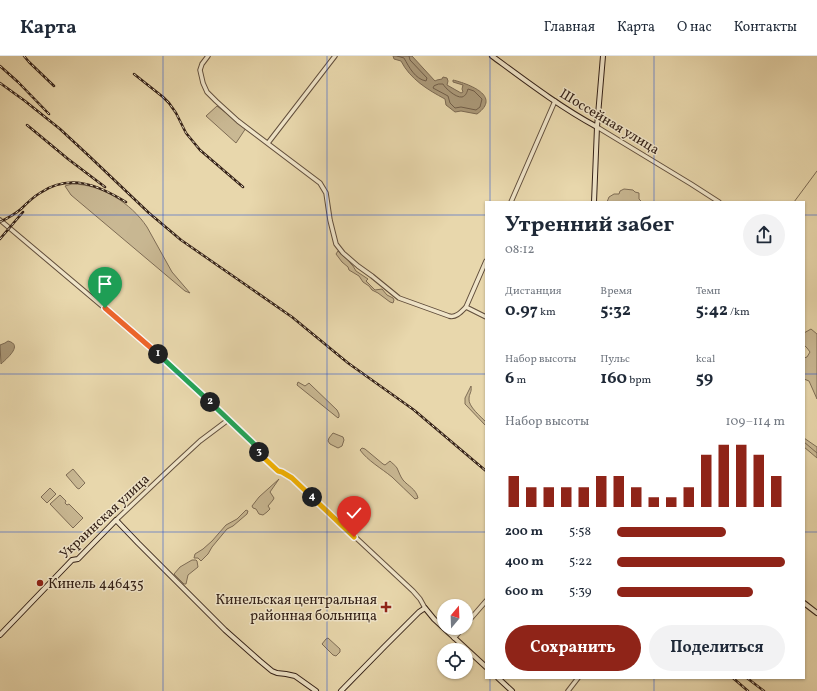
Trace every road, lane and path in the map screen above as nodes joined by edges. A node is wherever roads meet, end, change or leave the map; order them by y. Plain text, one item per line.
1 (208, 56) edge
2 (335, 56) edge
3 (492, 56) edge
4 (603, 56) edge
5 (555, 101) junction
6 (597, 127) junction
7 (268, 142) junction
8 (511, 201) edge
9 (594, 201) edge
10 (718, 201) edge
11 (0, 220) edge
12 (485, 263) edge
13 (466, 307) junction
14 (485, 316) edge
15 (228, 420) junction
16 (116, 520) junction
17 (485, 602) edge
18 (805, 604) edge
19 (425, 608) junction
20 (817, 612) edge
21 (473, 616) edge
22 (0, 635) edge
23 (456, 635) edge
24 (454, 638) junction
25 (485, 667) edge
26 (499, 679) edge
27 (577, 679) edge
28 (316, 691) edge
29 (341, 691) edge
30 (512, 691) edge
31 (568, 691) edge

1 - 7 street
2 - 7 street
3 - 5 main road, Шоссейная улица
4 - 6 main road
5 - 6 main road, Шоссейная улица
5 - 8 street
6 - 9 main road
6 - 10 street, Шоссейная улица
7 - 13 street
11 - 15 street
12 - 13 street
13 - 14 street
15 - 16 street, Украинская улица
15 - 19 street
16 - 22 main road, Украинская улица
16 - 28 main road
17 - 21 street
18 - 20 main road
19 - 24 main road
19 - 29 main road
23 - 24 street
24 - 25 main road
26 - 30 main road
27 - 31 street

